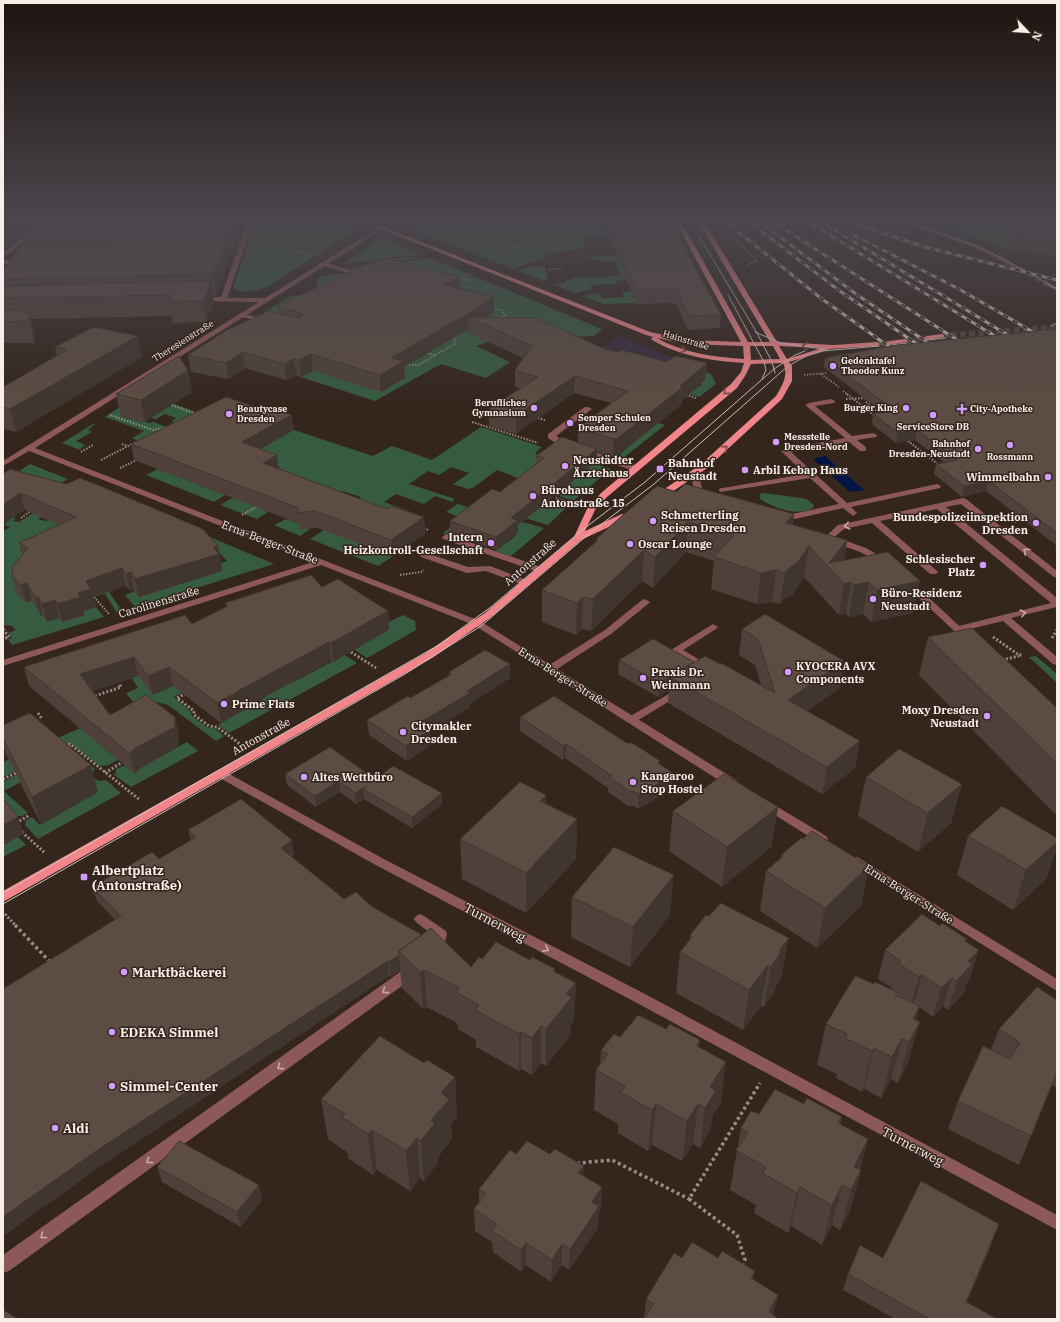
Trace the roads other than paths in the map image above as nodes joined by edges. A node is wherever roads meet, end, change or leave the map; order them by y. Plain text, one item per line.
1 (229, 283) edge
2 (292, 283) edge
3 (520, 283) edge
4 (712, 283) edge
5 (737, 283) edge
6 (1047, 284) tunnel mouth
7 (1057, 290) edge
8 (224, 298) junction
9 (192, 299) edge
10 (265, 300) junction
11 (240, 315) junction
12 (270, 322) edge
13 (648, 334) junction
14 (942, 336) tunnel mouth
15 (927, 338) tunnel mouth
16 (905, 341) tunnel mouth
17 (889, 343) tunnel mouth
18 (746, 344) junction
19 (775, 344) junction
20 (877, 344) tunnel mouth
21 (834, 347) junction
22 (784, 361) junction
23 (749, 362) junction
24 (831, 401) road end
25 (588, 409) dead end
26 (873, 434) dead end
27 (850, 439) junction
28 (29, 448) junction
29 (863, 450) dead end
30 (3, 464) edge
31 (635, 468) junction
32 (695, 474) junction
33 (812, 475) junction
34 (937, 486) dead end
35 (724, 490) dead end
36 (654, 500) joint
37 (667, 502) edge
38 (713, 502) edge
39 (845, 505) junction
40 (939, 506) junction
41 (636, 511) edge
42 (854, 512) dead end
43 (795, 516) dead end
44 (874, 520) junction
45 (446, 538) dead end
46 (578, 538) junction
47 (424, 555) dead end
48 (322, 562) junction
49 (891, 567) edge
50 (541, 570) junction
51 (933, 572) dead end
52 (1057, 576) edge
53 (901, 577) edge
54 (526, 583) junction
55 (645, 602) dead end
56 (1057, 604) edge
57 (1004, 617) junction
58 (477, 623) junction
59 (713, 627) dead end
60 (958, 629) junction
61 (992, 662) edge
62 (1057, 662) edge
63 (3, 663) edge
64 (550, 669) junction
65 (699, 679) edge
66 (686, 687) edge
67 (631, 720) junction
68 (222, 774) junction
69 (740, 788) edge
70 (753, 796) edge
71 (833, 846) edge
72 (846, 855) edge
73 (3, 897) edge
74 (420, 919) dead end
75 (1057, 986) edge
76 (1057, 1224) edge
77 (3, 1265) edge

1 - 8 street
2 - 10 street, Theresienstraße
3 - 13 main road
4 - 18 main road
5 - 19 main road
6 - 7 street
8 - 9 street
8 - 10 street
10 - 11 street, Theresienstraße
11 - 12 street
11 - 28 street, Theresienstraße
13 - 18 main road, Hainstraße
13 -> 23 main road, Hainstraße
14 - 15 main road
16 - 17 main road
18 - 19 main road, Hainstraße
18 - 23 main road
21 -> 19 main road, Hainstraße
19 - 22 main road
20 - 21 main road
21 - 22 main road, Hainstraße
22 - 23 main road, Hainstraße
32 -> 22 main road
23 -> 31 main road, Antonstraße
24 - 27 street
25 - 31 street
26 - 27 street
27 - 29 street
27 - 33 street
28 - 30 street, Theresienstraße
28 - 48 street, Erna-Berger-Straße
31 - 46 main road, Antonstraße
32 - 36 main road
32 - 38 street
33 - 35 street
33 - 39 street
34 - 39 street
36 - 37 street
39 - 42 street
39 - 43 street
40 - 44 street
52 -> 40 street
40 - 56 street
41 - 46 main road, Antonstraße
44 -> 49 street
44 - 51 street
45 - 50 street
46 - 50 main road, Antonstraße
47 - 54 street
48 - 58 street, Erna-Berger-Straße
48 - 63 street, Carolinenstraße
50 - 54 main road, Antonstraße
53 - 60 street
54 - 58 main road, Antonstraße
55 - 64 street
57 -> 56 street
57 - 60 street
57 - 62 street
58 - 64 street, Erna-Berger-Straße
58 - 68 main road, Antonstraße
59 - 65 street
60 - 61 street
64 - 67 street, Erna-Berger-Straße
66 - 67 street
67 - 69 street, Erna-Berger-Straße
68 - 73 main road, Antonstraße
68 -> 76 street, Turnerweg
70 - 71 street
72 - 75 street, Erna-Berger-Straße
74 -> 77 street

